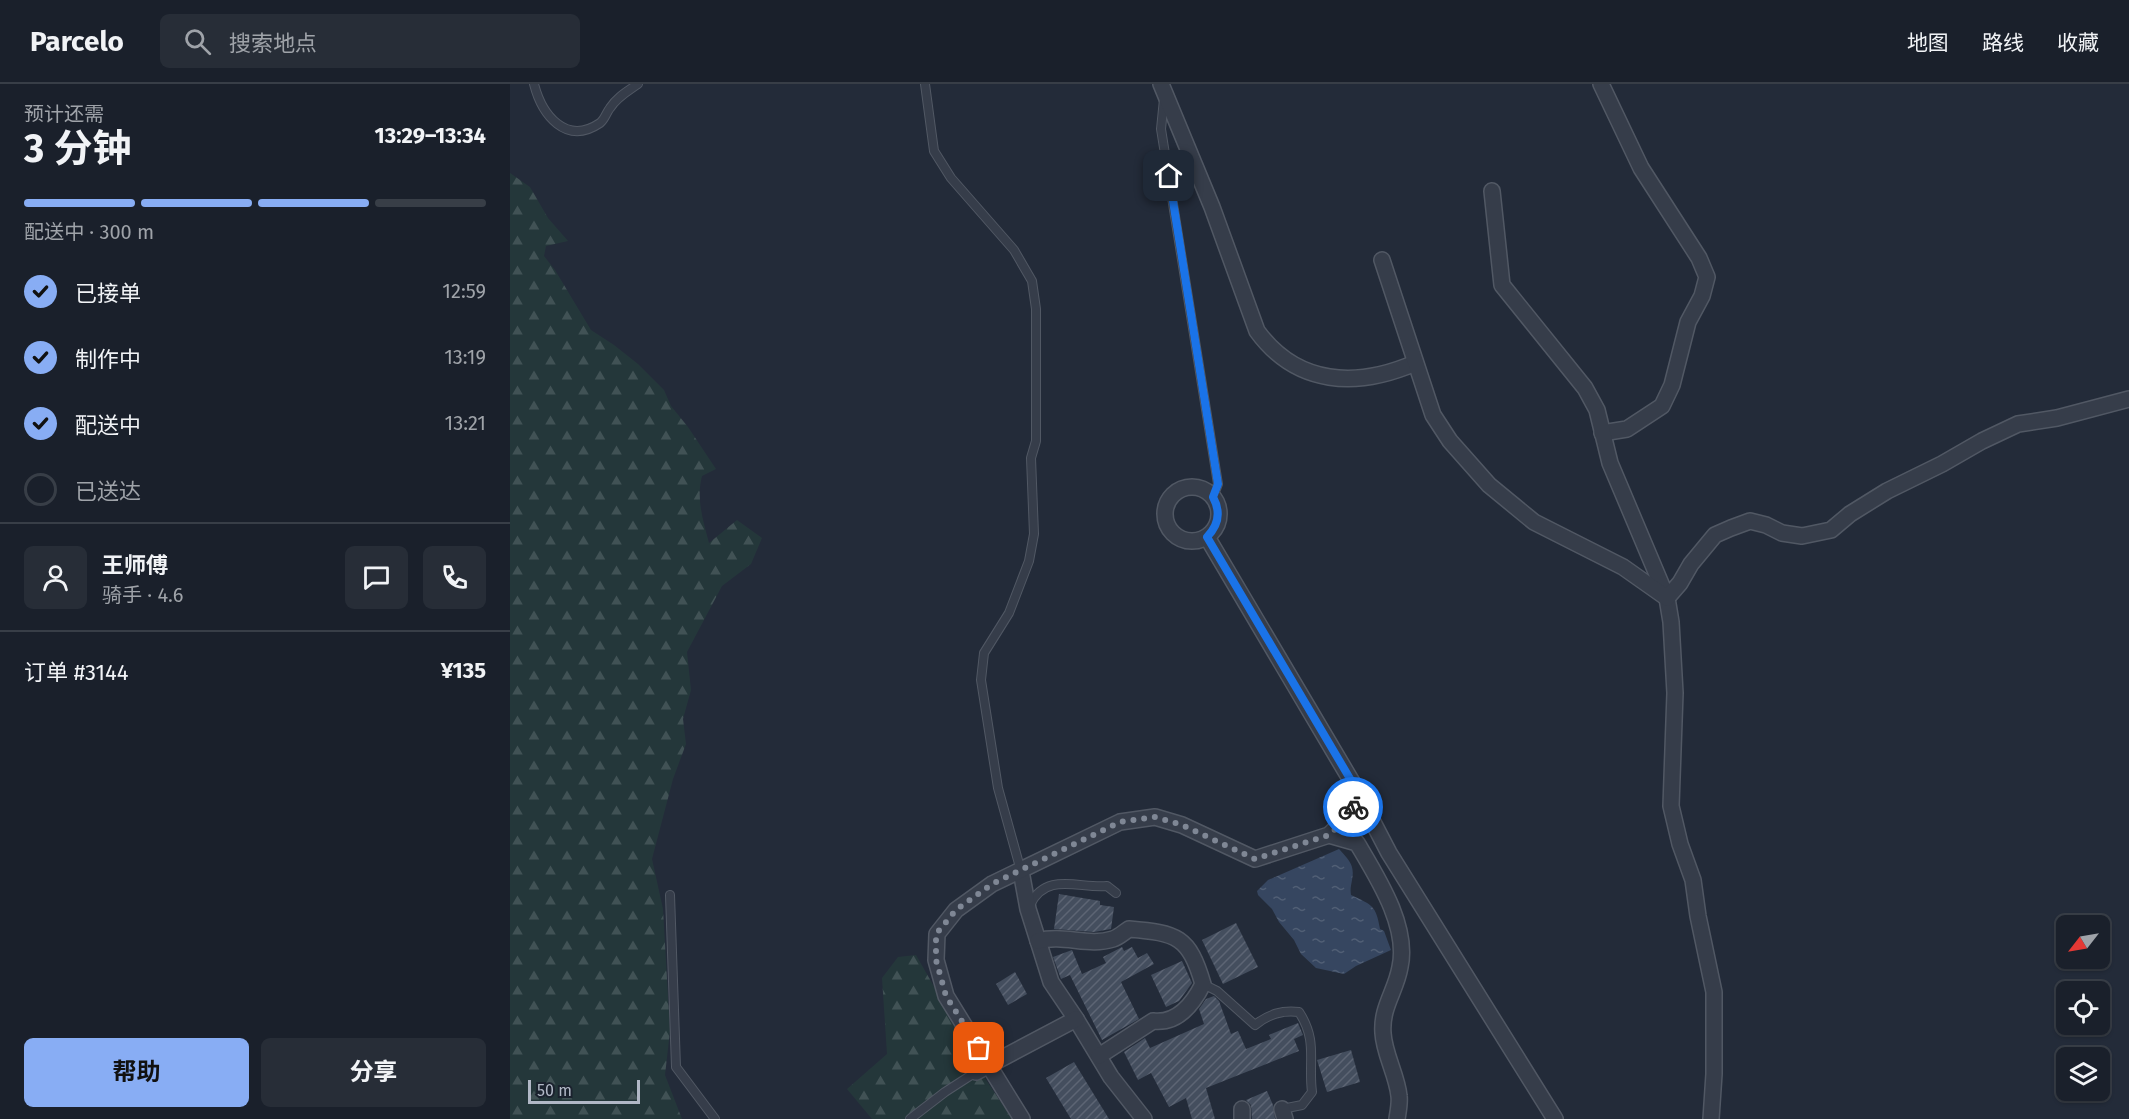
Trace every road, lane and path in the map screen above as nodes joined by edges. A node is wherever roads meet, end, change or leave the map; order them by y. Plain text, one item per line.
1 (534, 84) edge
2 (638, 84) edge
3 (925, 84) edge
4 (1601, 84) edge
5 (1163, 89) edge
6 (1492, 191) dead end
7 (1382, 260) dead end
8 (1415, 363) junction
9 (2129, 399) edge
10 (1602, 433) junction
11 (1213, 497) junction
12 (1207, 537) junction
13 (1667, 598) junction
14 (1352, 782) junction
15 (1329, 835) junction
16 (1021, 871) junction
17 (1116, 893) dead end
18 (670, 895) dead end
19 (1028, 909) junction
20 (1038, 941) junction
21 (1203, 984) junction
22 (1076, 1019) junction
23 (1099, 1056) junction
24 (982, 1069) junction
25 (1284, 1114) edge
26 (715, 1119) edge
27 (910, 1119) edge
28 (1022, 1119) edge
29 (1144, 1119) edge
30 (1397, 1119) edge
31 (1555, 1119) edge
32 (1711, 1119) edge

1 - 2 lane
3 - 16 lane
4 - 10 street
5 - 8 street
5 - 11 lane
6 - 10 street
7 - 8 street
8 - 13 street
9 - 13 street
10 - 13 street
11 - 12 street
11 - 12 street
12 - 14 street
13 - 32 street
14 - 15 street
14 - 31 street
15 - 16 street
15 - 30 street
16 - 19 street
16 - 24 street
17 - 19 lane
18 - 26 lane
19 - 20 street
20 - 21 street
20 - 22 street
21 - 23 street
21 - 25 lane
22 - 23 street
22 - 24 street
23 - 29 street
24 - 27 lane
24 - 28 street

